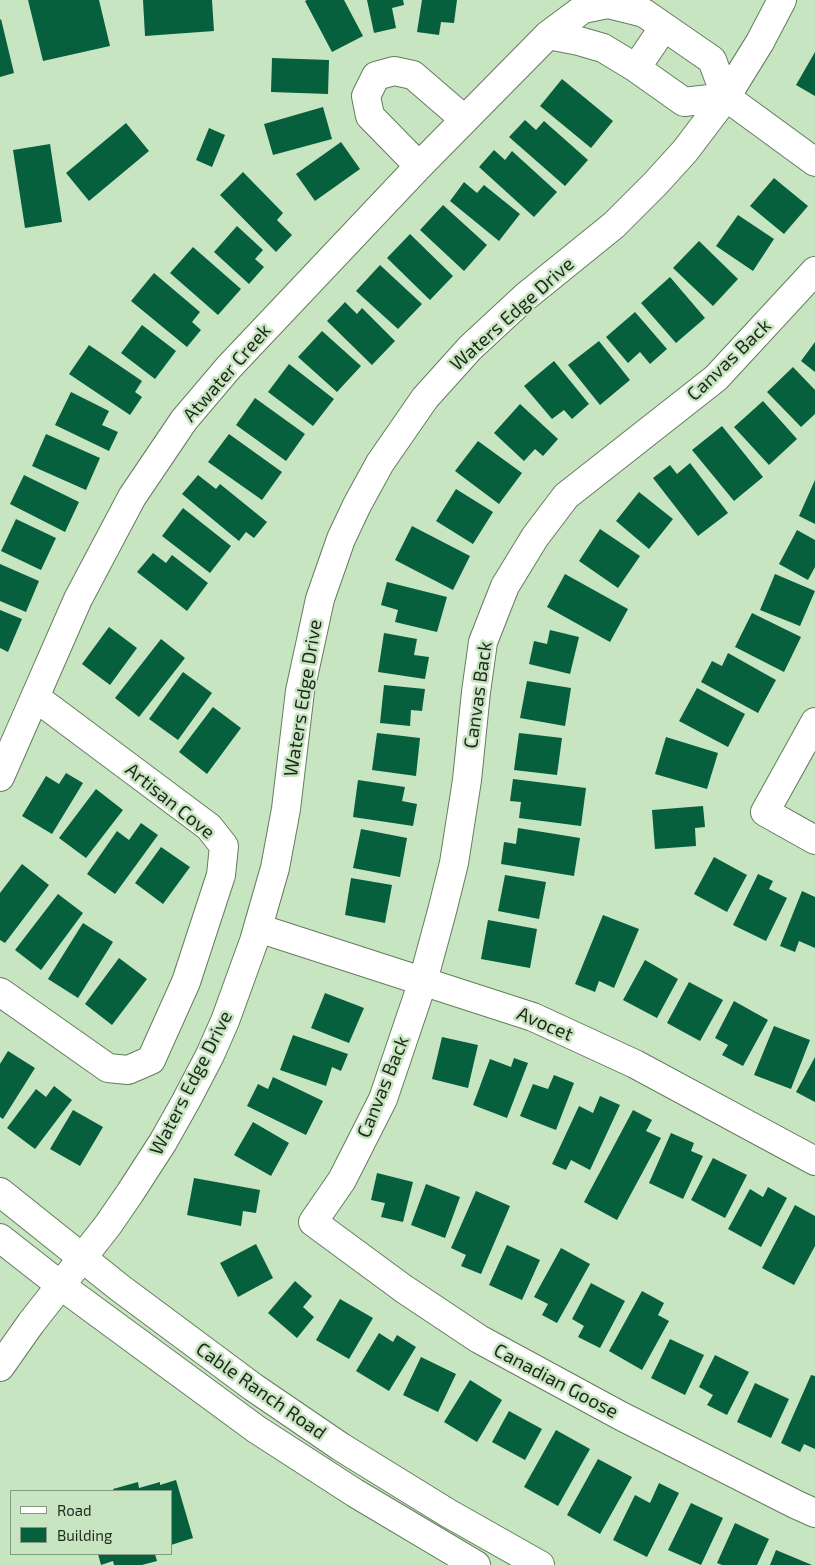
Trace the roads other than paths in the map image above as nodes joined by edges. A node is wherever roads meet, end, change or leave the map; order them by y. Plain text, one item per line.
1 (782, 0) edge
2 (664, 27) junction
3 (548, 35) junction
4 (636, 68) junction
5 (726, 97) junction
6 (464, 119) junction
7 (815, 162) edge
8 (419, 166) junction
9 (815, 271) edge
10 (35, 697) junction
11 (815, 722) edge
12 (0, 777) edge
13 (815, 840) edge
14 (258, 928) junction
15 (423, 981) junction
16 (0, 992) edge
17 (815, 1161) edge
18 (0, 1192) edge
19 (313, 1222) joint
20 (0, 1238) edge
21 (82, 1258) junction
22 (60, 1285) junction
23 (0, 1367) edge
24 (815, 1512) edge
25 (476, 1565) edge
26 (540, 1565) edge

1 - 5 street, Waters Edge Drive
2 - 3 street, Atwater Creek
2 - 4 street
2 - 5 street, Atwater Creek
3 - 4 street
3 - 6 street, Atwater Creek
4 - 5 street
5 - 7 street
5 - 14 street, Waters Edge Drive
6 - 8 street, Atwater Creek
6 - 8 street
8 - 10 street, Atwater Creek
9 - 15 street, Canvas Back
10 - 12 street, Atwater Creek
10 - 16 street, Artisan Cove
11 - 13 street
14 - 15 street, Avocet
14 - 21 street, Waters Edge Drive
15 - 17 street, Avocet
15 - 19 street, Canvas Back
18 - 21 street, Cable Ranch Road
19 - 24 street, Canadian Goose
20 - 22 street, Cable Ranch Road
21 - 22 street, Waters Edge Drive
21 - 26 street, Cable Ranch Road
22 - 23 street, Waters Edge Drive
22 - 25 street, Cable Ranch Road

